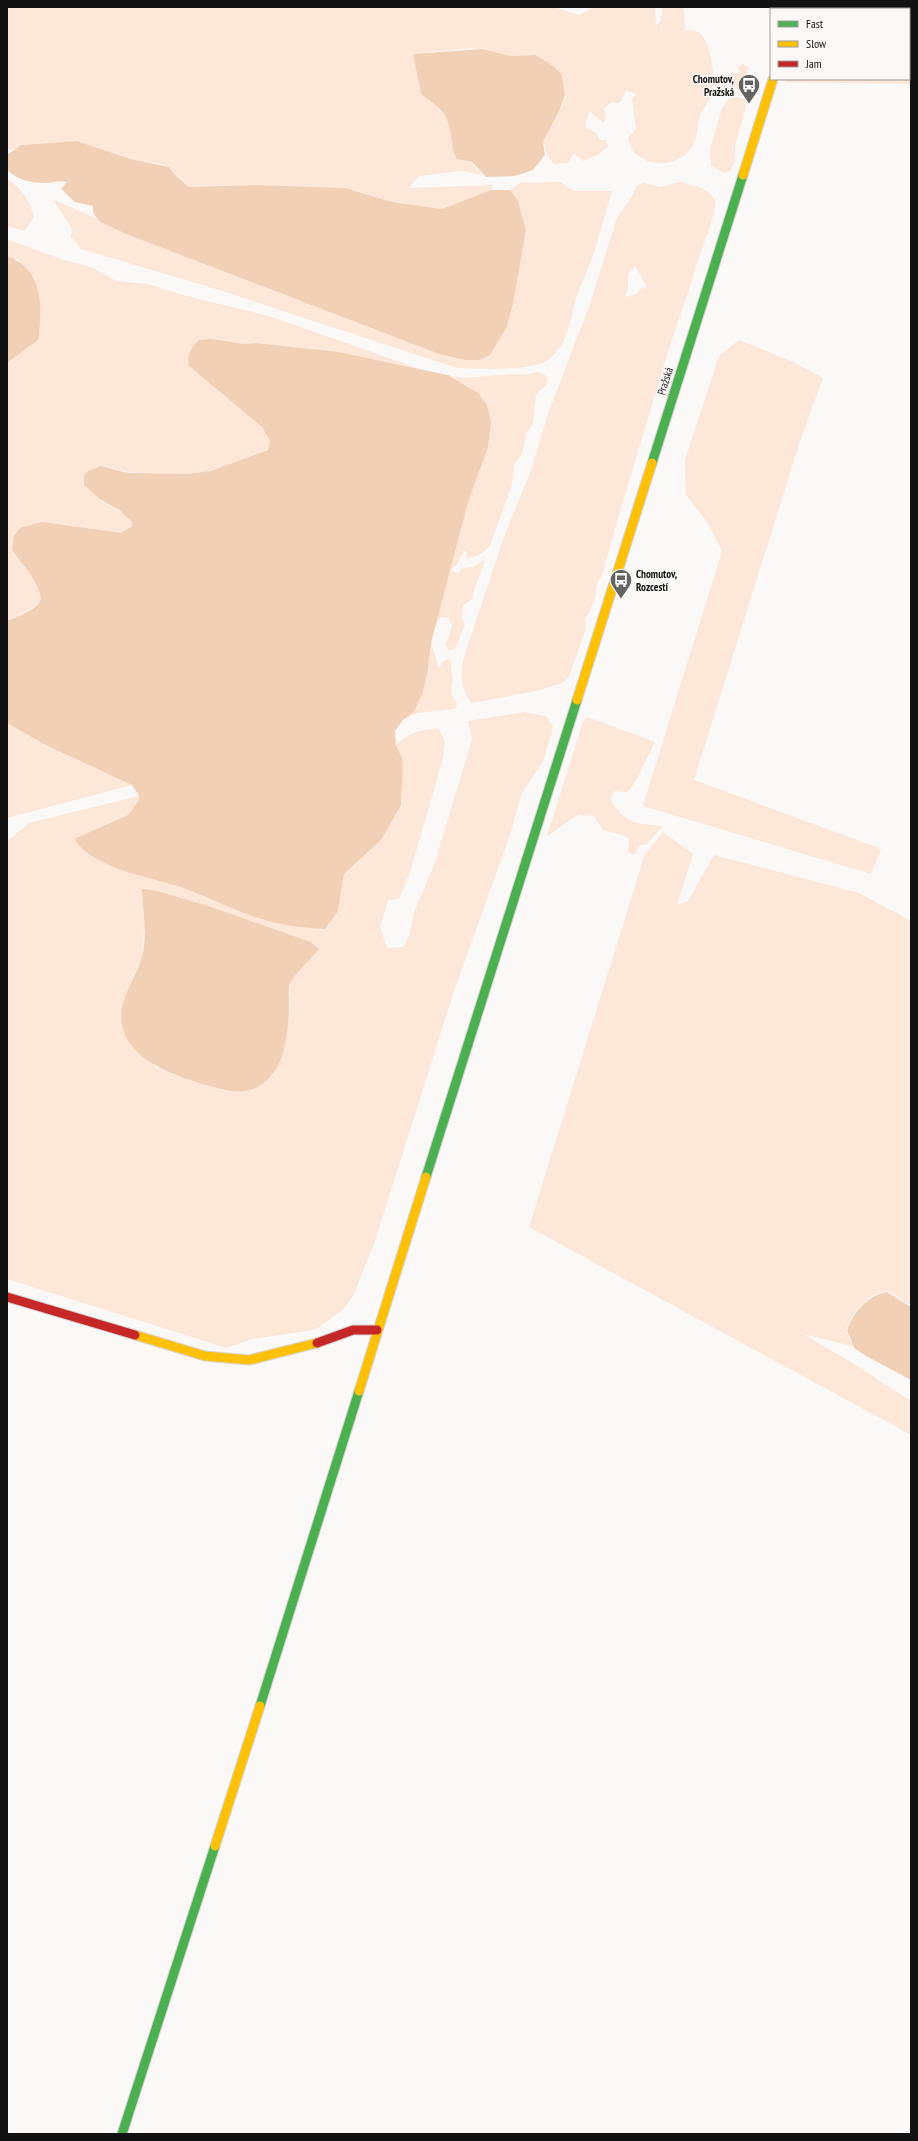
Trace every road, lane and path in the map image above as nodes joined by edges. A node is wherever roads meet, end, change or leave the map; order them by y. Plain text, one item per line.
1 (773, 80) edge
2 (7, 1297) edge
3 (377, 1330) junction
4 (122, 2134) edge

1 - 3 main road, Pražská
2 - 3 main road
3 - 4 main road, Pražská

